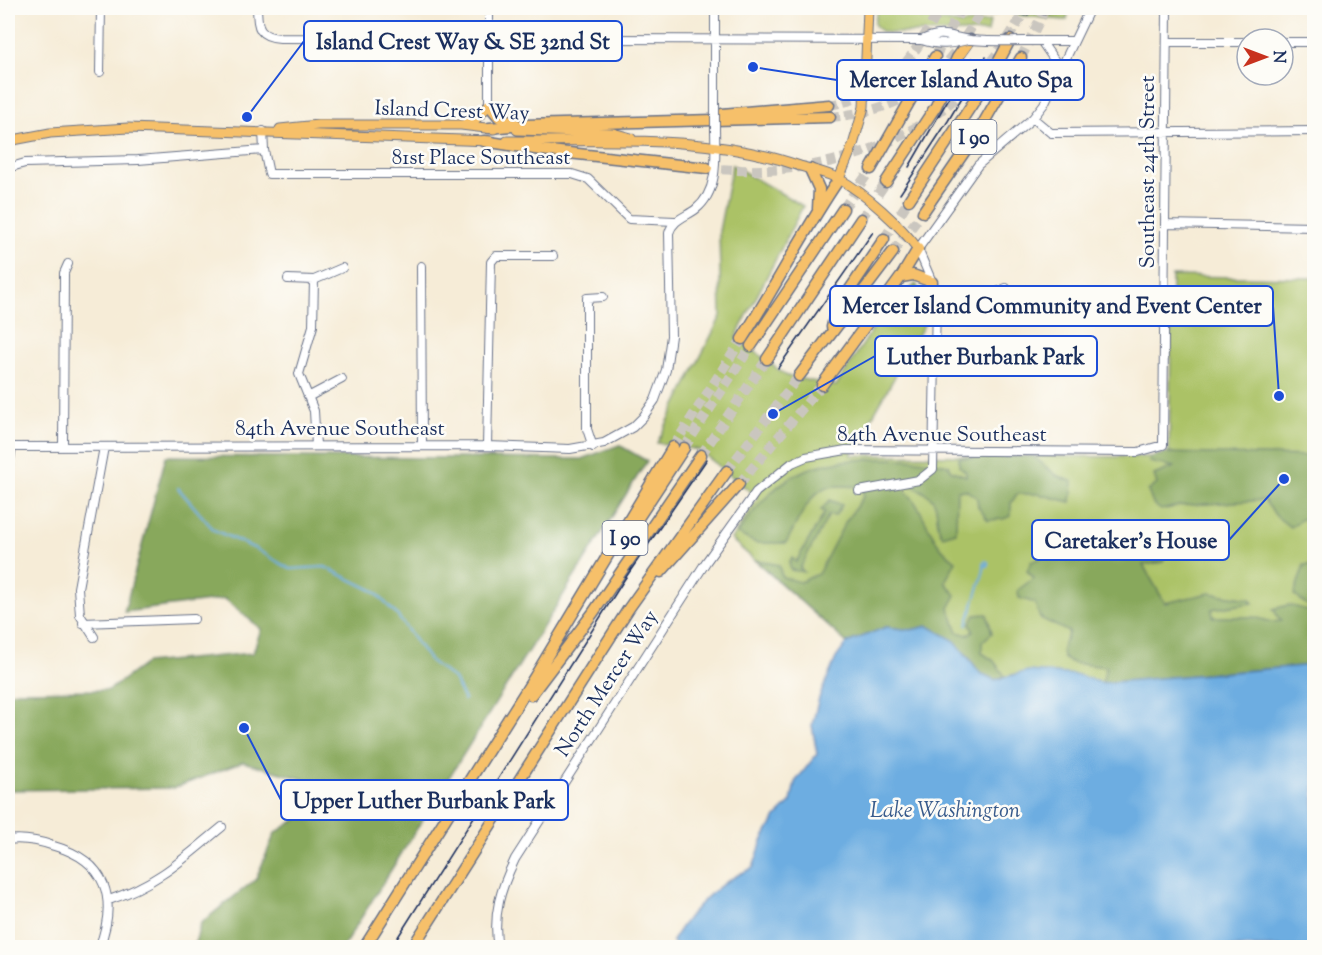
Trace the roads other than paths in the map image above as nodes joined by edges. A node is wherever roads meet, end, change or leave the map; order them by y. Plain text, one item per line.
1 (101, 8) edge
2 (257, 8) edge
3 (489, 8) edge
4 (715, 8) edge
5 (868, 8) edge
6 (1090, 8) edge
7 (1167, 8) edge
8 (489, 39) junction
9 (715, 40) junction
10 (868, 40) junction
11 (970, 40) junction
12 (1010, 40) junction
13 (1041, 41) junction
14 (1074, 41) junction
15 (1167, 42) junction
16 (1235, 42) edge
17 (1295, 42) edge
18 (1314, 42) edge
19 (935, 57) tunnel mouth
20 (1021, 58) tunnel mouth
21 (100, 72) dead end
22 (1056, 83) junction
23 (489, 105) junction
24 (829, 105) tunnel mouth
25 (830, 117) tunnel mouth
26 (1033, 118) junction
27 (630, 122) junction
28 (461, 125) junction
29 (524, 125) junction
30 (489, 128) junction
31 (263, 131) junction
32 (1314, 131) edge
33 (1166, 132) junction
34 (640, 140) junction
35 (8, 141) edge
36 (484, 141) junction
37 (714, 145) junction
38 (264, 150) junction
39 (8, 168) edge
40 (707, 168) tunnel mouth
41 (810, 169) junction
42 (871, 169) tunnel mouth
43 (839, 178) junction
44 (886, 182) tunnel mouth
45 (909, 200) tunnel mouth
46 (818, 209) junction
47 (843, 209) tunnel mouth
48 (923, 212) tunnel mouth
49 (861, 219) tunnel mouth
50 (675, 221) junction
51 (1165, 224) junction
52 (1314, 227) edge
53 (884, 239) tunnel mouth
54 (918, 249) junction
55 (893, 252) tunnel mouth
56 (553, 256) dead end
57 (68, 264) dead end
58 (421, 266) dead end
59 (342, 268) dead end
60 (901, 277) junction
61 (288, 279) dead end
62 (314, 280) junction
63 (932, 282) junction
64 (1006, 288) dead end
65 (603, 297) dead end
66 (936, 300) junction
67 (832, 330) junction
68 (767, 359) tunnel mouth
69 (799, 376) tunnel mouth
70 (342, 379) dead end
71 (822, 385) tunnel mouth
72 (308, 397) junction
73 (316, 446) junction
74 (422, 446) junction
75 (487, 446) junction
76 (1163, 446) joint
77 (10, 447) edge
78 (63, 447) junction
79 (104, 447) junction
80 (593, 447) junction
81 (678, 448) tunnel mouth
82 (935, 450) junction
83 (701, 454) tunnel mouth
84 (727, 471) tunnel mouth
85 (8, 472) edge
86 (739, 484) tunnel mouth
87 (859, 491) dead end
88 (742, 510) joint
89 (629, 608) junction
90 (194, 619) dead end
91 (83, 622) junction
92 (94, 637) dead end
93 (492, 746) junction
94 (222, 827) dead end
95 (8, 840) edge
96 (109, 900) junction
97 (99, 948) edge
98 (364, 948) edge
99 (412, 948) edge
100 (498, 948) edge

1 - 21 street
2 - 8 street
3 - 8 street
4 - 9 street
5 - 10 main road
6 - 14 street
7 - 15 street, Southeast 24th Street
8 - 9 street
8 - 23 street
9 - 10 street
9 - 37 street, bridge
10 - 11 street, bridge
10 - 43 main road
11 - 12 street, bridge
11 - 44 highway
12 - 13 street, bridge
12 - 45 highway
13 - 14 street
13 - 22 street
14 - 22 street
15 - 16 street
15 - 33 street, Southeast 24th Street
17 - 18 street
19 - 42 highway
20 - 48 highway, I 90
22 - 26 street
23 - 28 main road
23 - 29 highway
24 - 27 highway
25 - 27 highway
26 - 33 street
26 - 54 street
27 - 29 highway
28 - 30 main road, Island Crest Way
28 - 31 main road, Island Crest Way
29 - 30 highway
30 - 34 main road, Island Crest Way
31 - 35 main road, Island Crest Way
31 - 36 main road, Island Crest Way
31 - 38 street
32 - 33 street
33 - 51 street, Southeast 24th Street
34 - 36 main road, Island Crest Way
34 - 37 main road, Island Crest Way
36 - 40 highway
37 - 41 main road, Island Crest Way
37 - 50 street
38 - 39 street
38 - 50 street, 81st Place Southeast
41 - 43 main road, Island Crest Way
41 - 46 highway
43 - 46 highway
43 - 54 main road
46 - 47 highway
49 - 68 highway
50 - 80 street, 84th Avenue Southeast
51 - 52 street
51 - 76 street, Southeast 24th Street
53 - 67 highway
54 - 60 highway
54 - 63 street
55 - 67 highway
56 - 75 street
57 - 78 street
58 - 74 street
59 - 62 street
60 - 63 highway
60 - 71 highway
61 - 62 street
62 - 72 street
63 - 66 street
64 - 66 street
65 - 80 street
66 - 82 street
67 - 69 highway
70 - 72 street
72 - 73 street
73 - 74 street, 84th Avenue Southeast
73 - 79 street, 84th Avenue Southeast
74 - 75 street, 84th Avenue Southeast
75 - 80 street, 84th Avenue Southeast
76 - 82 street, 84th Avenue Southeast
77 - 78 street, 84th Avenue Southeast
77 - 85 street
78 - 79 street, 84th Avenue Southeast
79 - 91 street
81 - 93 highway
82 - 87 street
82 - 88 street, 84th Avenue Southeast
83 - 93 highway
84 - 89 highway, I 90
86 - 89 highway
88 - 100 street, North Mercer Way
89 - 99 highway, I 90
90 - 91 street
91 - 92 street
93 - 98 highway
94 - 96 street
95 - 96 street
96 - 97 street

